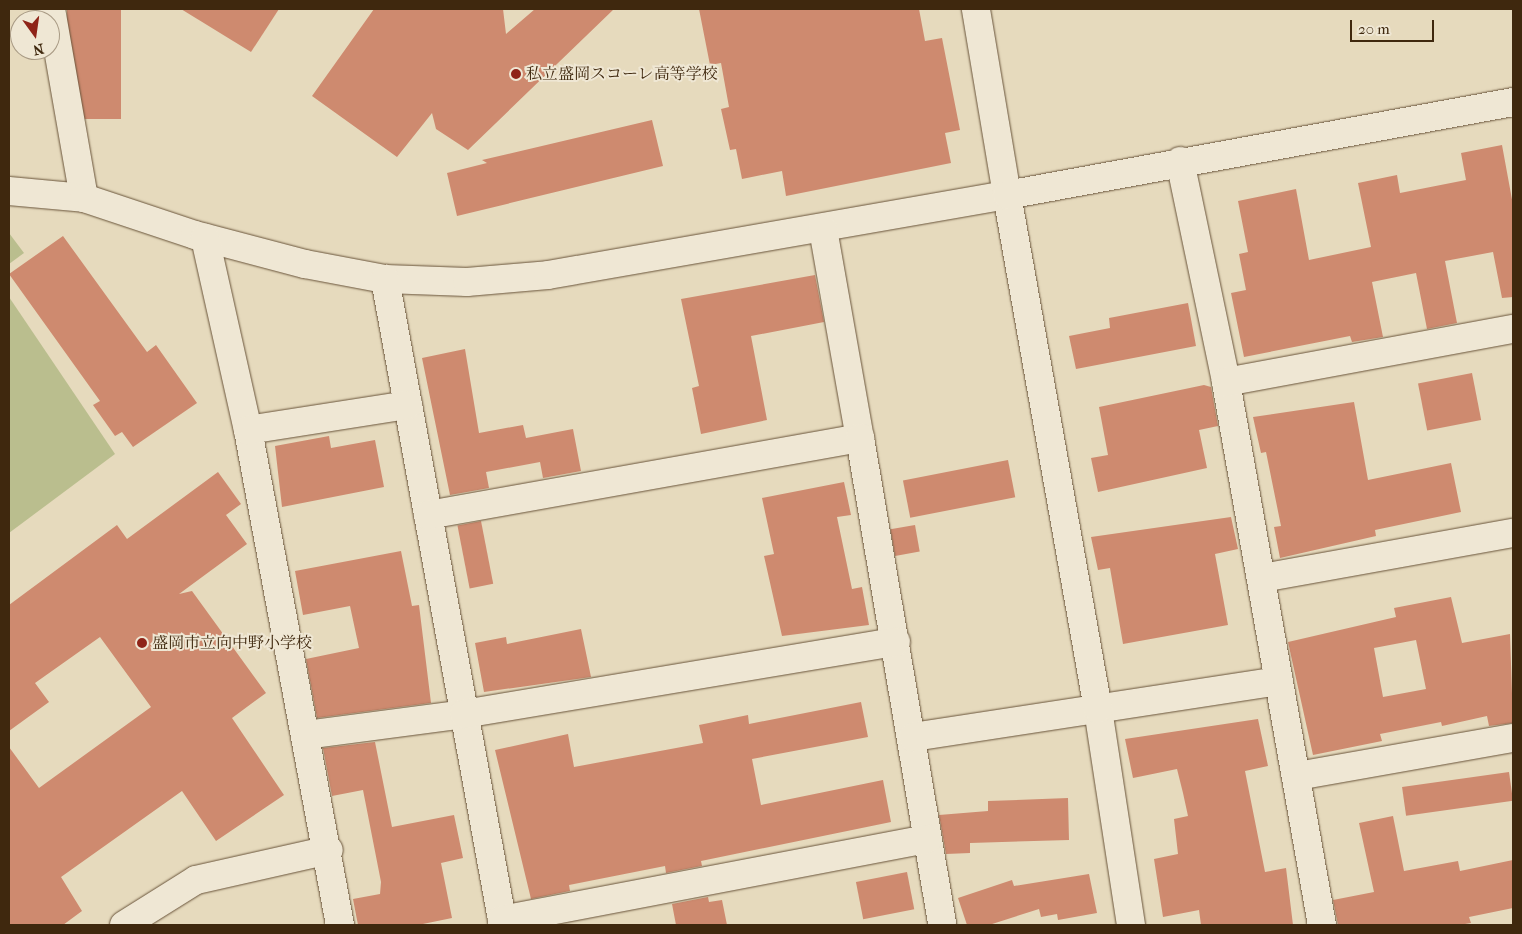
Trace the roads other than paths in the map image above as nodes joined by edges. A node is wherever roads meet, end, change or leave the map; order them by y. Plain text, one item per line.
1 (51, 9) edge
2 (976, 9) edge
3 (1513, 102) edge
4 (1180, 161) junction
5 (9, 191) edge
6 (1007, 194) junction
7 (84, 198) junction
8 (824, 229) junction
9 (205, 238) junction
10 (385, 279) junction
11 (1513, 329) edge
12 (1226, 382) junction
13 (408, 405) junction
14 (248, 430) junction
15 (860, 438) junction
16 (428, 515) junction
17 (1513, 533) edge
18 (1262, 578) junction
19 (896, 642) junction
20 (1279, 681) junction
21 (1098, 709) junction
22 (464, 714) junction
23 (305, 735) junction
24 (913, 738) junction
25 (1513, 738) edge
26 (1297, 776) junction
27 (927, 839) junction
28 (329, 850) junction
29 (502, 923) edge
30 (124, 925) edge
31 (340, 925) edge
32 (942, 925) edge
33 (1131, 925) edge
34 (1322, 925) edge

1 - 7 street
2 - 6 street
3 - 4 street
4 - 6 street
4 - 12 street
5 - 7 street
6 - 8 street
6 - 21 street
7 - 9 street
8 - 10 street
8 - 15 street
9 - 10 street
9 - 14 street
10 - 13 street
11 - 12 street
12 - 18 street
13 - 14 street
13 - 16 street
14 - 23 street
15 - 16 street
15 - 19 street
16 - 22 street
17 - 18 street
18 - 20 street
19 - 22 street
19 - 24 street
20 - 21 street
20 - 26 street
21 - 24 street
21 - 33 street
22 - 23 street
22 - 29 street
23 - 28 street
24 - 27 street
25 - 26 street
26 - 34 street
27 - 29 street
27 - 32 street
28 - 30 street
28 - 31 street

